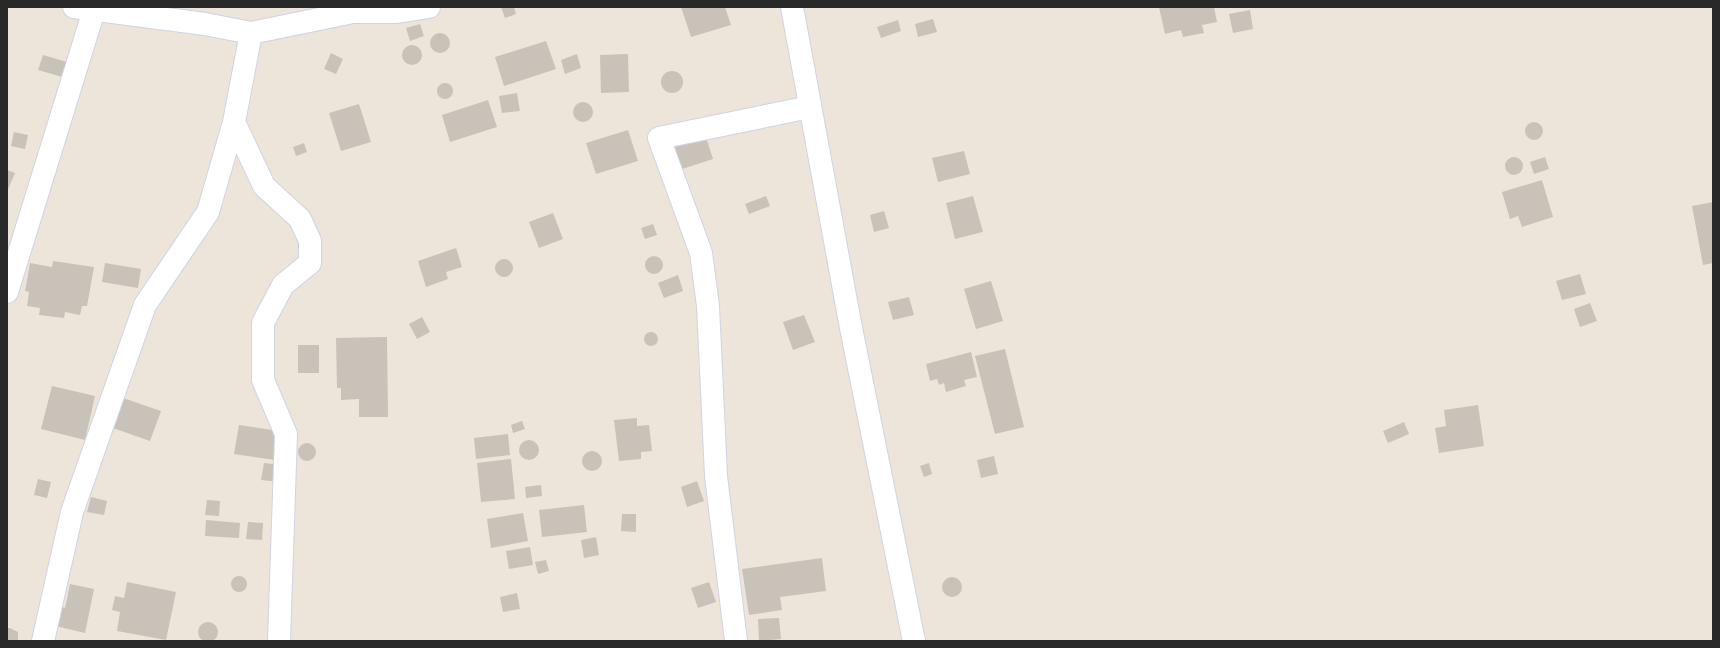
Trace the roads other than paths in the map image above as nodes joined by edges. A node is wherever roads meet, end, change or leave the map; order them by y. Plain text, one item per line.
1 (429, 7) edge
2 (792, 7) edge
3 (88, 8) edge
4 (251, 33) junction
5 (810, 107) junction
6 (234, 122) junction
7 (7, 292) edge
8 (43, 641) edge
9 (279, 641) edge
10 (736, 641) edge
11 (914, 641) edge

1 - 4 street
2 - 5 street
3 - 4 street
3 - 7 street
4 - 6 street
5 - 10 street
5 - 11 street
6 - 8 street
6 - 9 street

